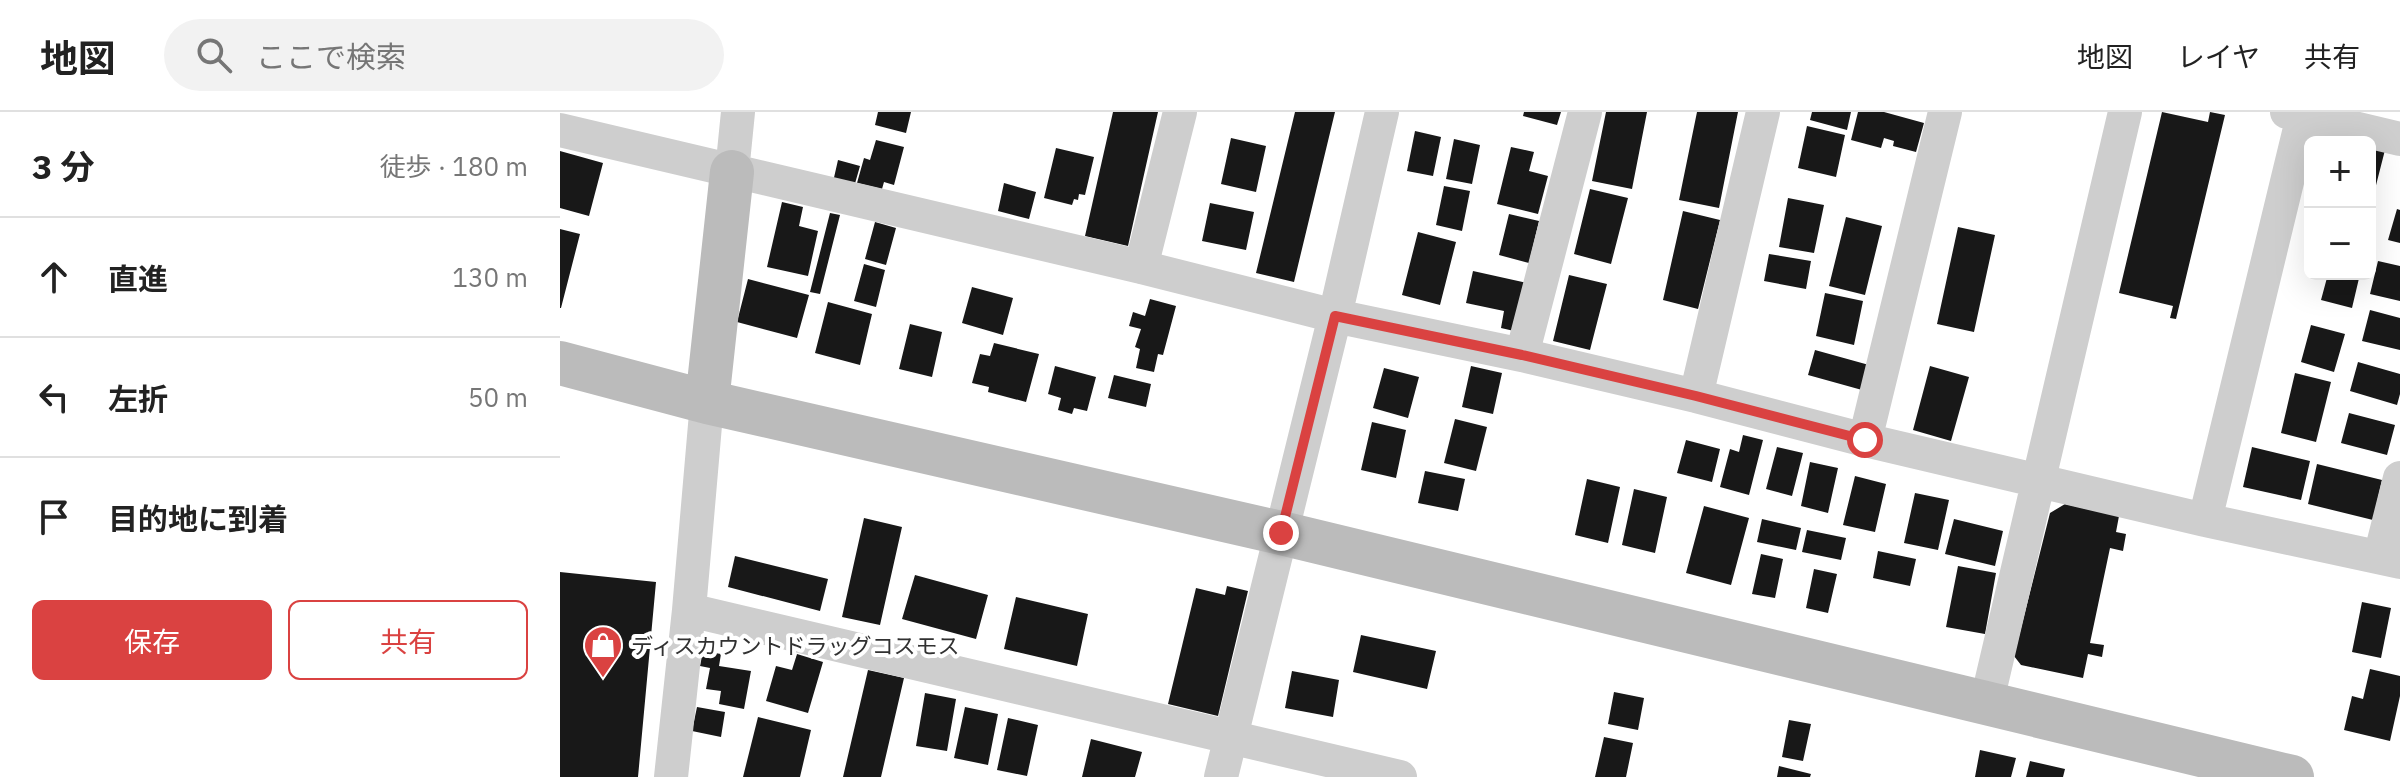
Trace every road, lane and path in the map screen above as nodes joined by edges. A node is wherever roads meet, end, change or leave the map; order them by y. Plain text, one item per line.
1 (738, 112) edge
2 (1180, 112) edge
3 (1382, 112) edge
4 (1585, 112) edge
5 (1763, 112) edge
6 (1945, 112) edge
7 (2125, 112) edge
8 (2295, 114) edge
9 (560, 130) edge
10 (2400, 139) edge
11 (732, 172) junction
12 (1141, 267) junction
13 (1335, 316) junction
14 (1522, 355) junction
15 (560, 363) edge
16 (1696, 396) junction
17 (707, 402) junction
18 (1865, 440) junction
19 (2400, 478) edge
20 (2038, 480) junction
21 (2205, 520) junction
22 (1281, 533) junction
23 (2390, 560) edge
24 (689, 610) junction
25 (1986, 705) junction
26 (1230, 736) junction
27 (671, 777) edge
28 (1221, 777) edge
29 (1400, 777) edge
30 (2292, 777) edge

1 - 11 street
2 - 12 street
3 - 13 street
4 - 14 street
5 - 16 street
6 - 18 street
7 - 20 street
8 - 10 street
8 - 21 street
9 - 11 street
11 - 12 street
11 - 17 street
12 - 13 street
13 - 14 street
13 - 22 street
14 - 16 street
15 - 17 street
16 - 18 street
17 - 22 street
17 - 24 street
18 - 20 street
19 - 23 street
20 - 21 street
20 - 25 street
21 - 23 street
22 - 25 street
22 - 26 street
24 - 26 street
24 - 27 street
25 - 30 street
26 - 28 street
26 - 29 street

